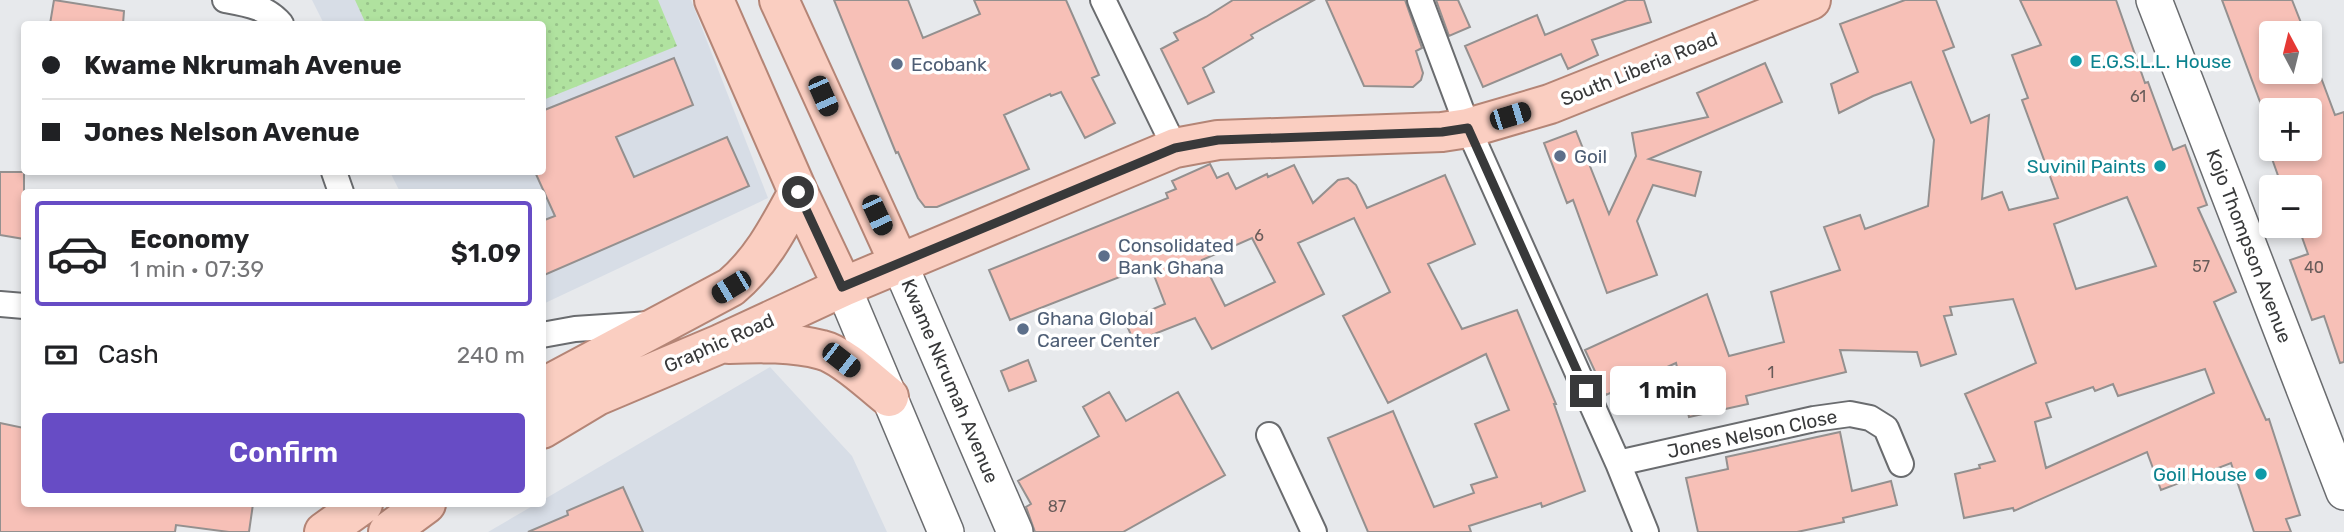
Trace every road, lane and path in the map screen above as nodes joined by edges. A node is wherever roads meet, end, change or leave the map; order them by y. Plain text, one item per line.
1 (225, 0) edge
2 (714, 0) edge
3 (779, 0) edge
4 (1103, 0) edge
5 (1420, 0) edge
6 (2154, 0) edge
7 (1797, 3) edge
8 (278, 21) edge
9 (1468, 128) junction
10 (1175, 148) junction
11 (798, 192) junction
12 (899, 263) junction
13 (842, 287) junction
14 (0, 304) edge
15 (21, 306) edge
16 (666, 323) junction
17 (546, 334) edge
18 (720, 344) junction
19 (546, 385) edge
20 (889, 397) junction
21 (546, 427) edge
22 (1269, 435) dead end
23 (1618, 463) junction
24 (1901, 464) dead end
25 (2344, 492) edge
26 (359, 507) edge
27 (422, 507) edge
28 (324, 532) edge
29 (388, 532) edge
30 (946, 532) edge
31 (1015, 532) edge
32 (1314, 532) edge
33 (1646, 532) edge

1 - 8 street
2 - 11 main road
3 - 12 main road, Kwame Nkrumah Avenue
4 - 10 street
5 - 9 street
6 - 25 main road, Kojo Thompson Avenue
7 - 9 main road, South Liberia Road
9 - 10 main road, South Liberia Road
9 - 23 street
10 - 12 main road, South Liberia Road
11 - 13 main road
11 - 16 main road, Graphic Road
12 - 13 main road, Graphic Road
12 - 31 main road, Kwame Nkrumah Avenue
13 - 18 main road, Graphic Road
13 - 20 main road
14 - 15 street
16 - 17 street
16 - 19 main road, Graphic Road
18 - 20 main road
18 - 21 main road, Graphic Road
20 - 30 main road
22 - 32 street
23 - 24 street, Jones Nelson Close
23 - 33 street
26 - 28 main road
27 - 29 main road

